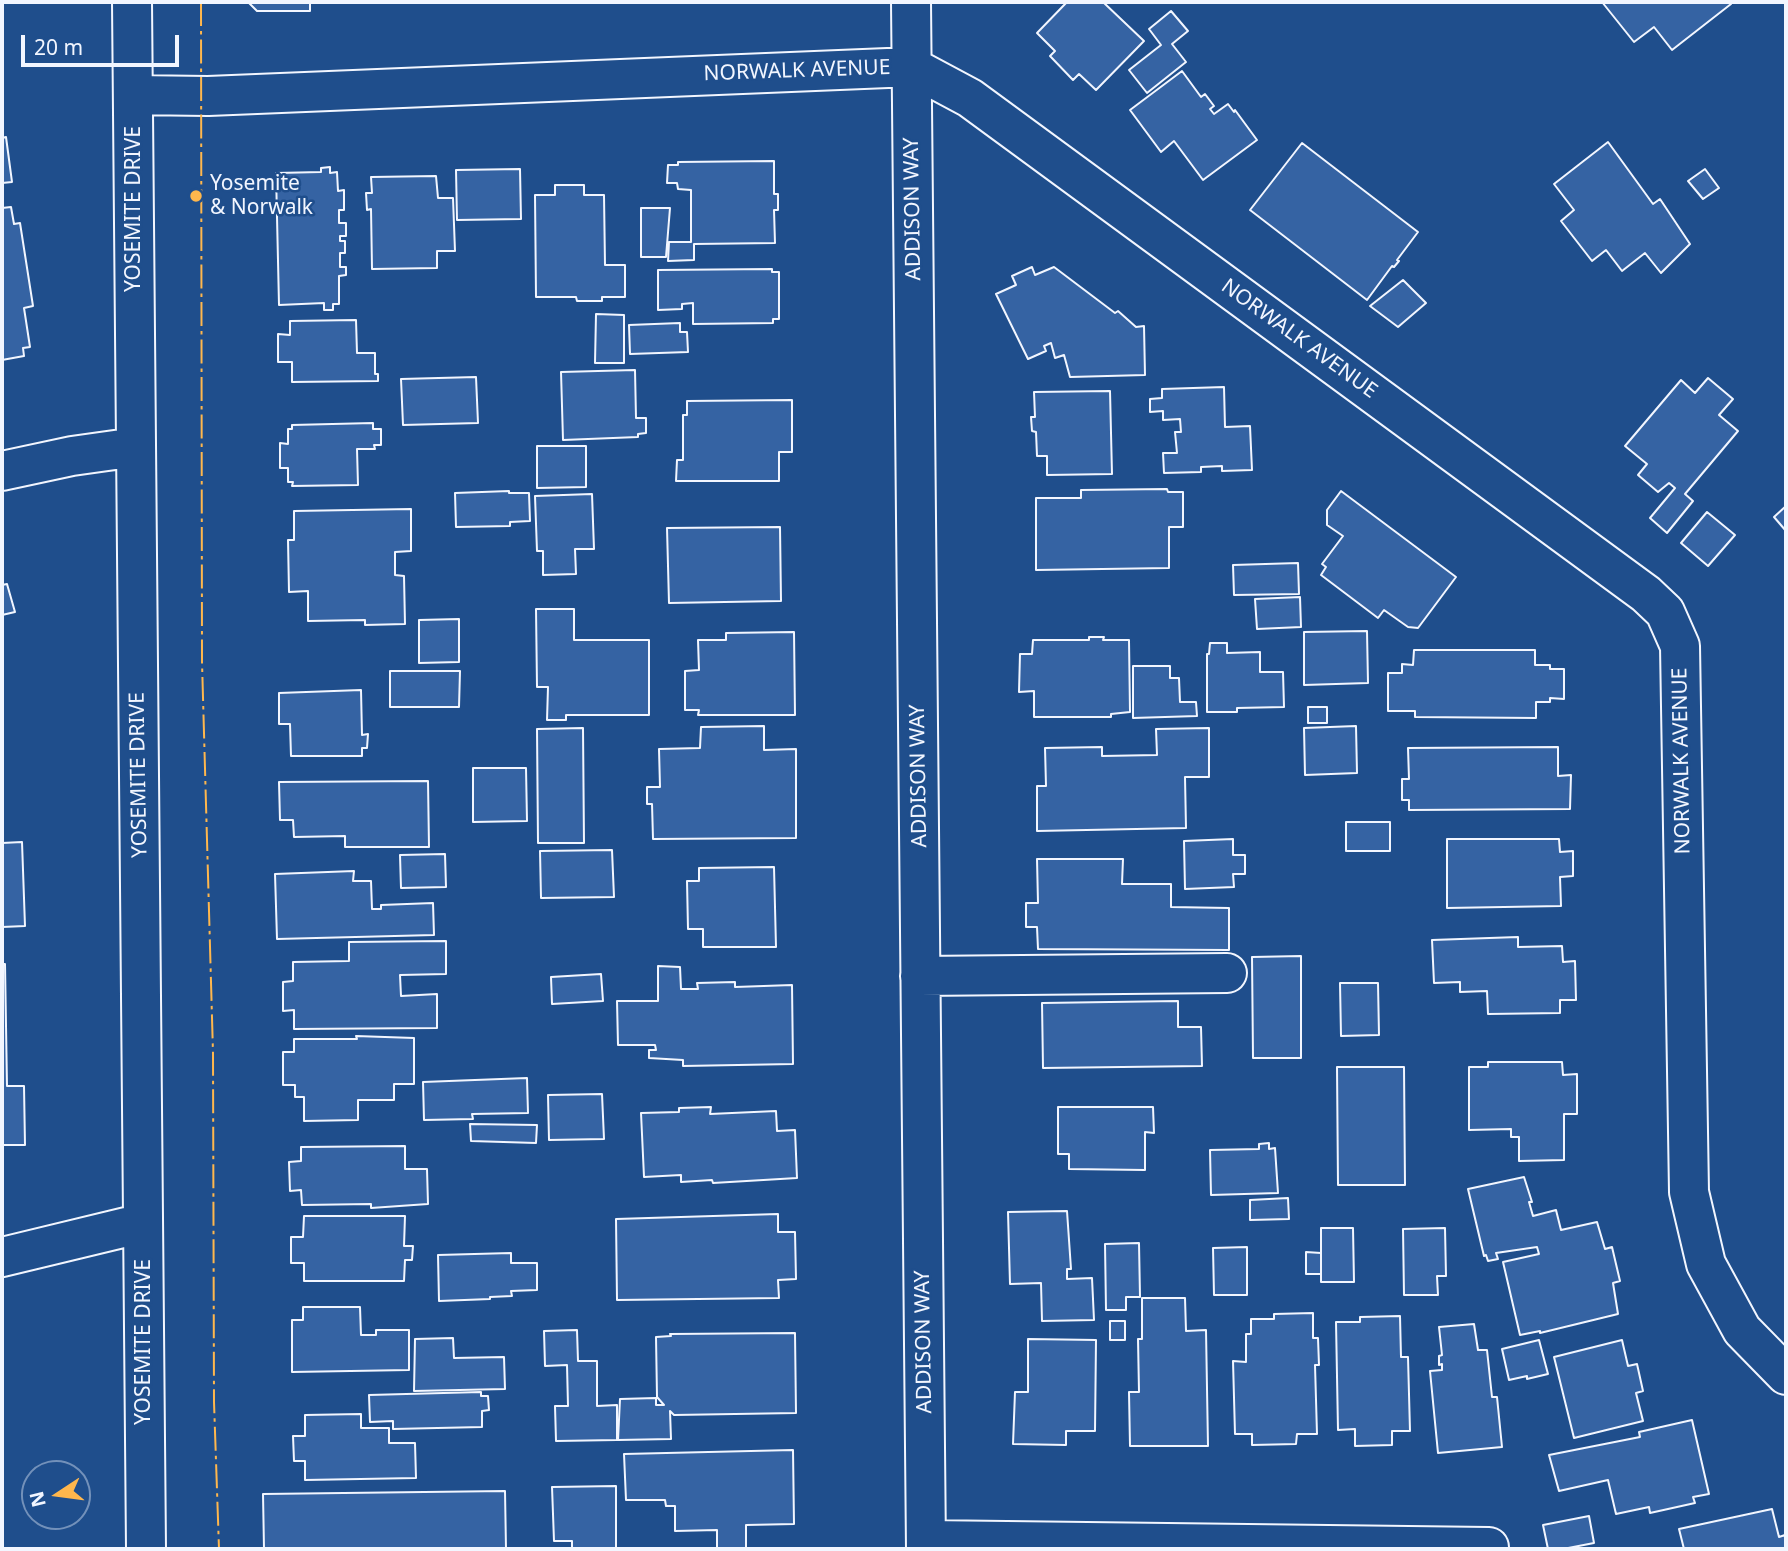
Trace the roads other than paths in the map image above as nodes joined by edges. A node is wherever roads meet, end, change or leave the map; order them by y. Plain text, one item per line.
1 (132, 2) edge
2 (911, 2) edge
3 (912, 66) junction
4 (133, 95) junction
5 (136, 447) junction
6 (2, 471) edge
7 (1227, 973) dead end
8 (920, 976) junction
9 (143, 1223) junction
10 (2, 1257) edge
11 (1786, 1375) edge
12 (926, 1545) edge
13 (1489, 1546) dead end
14 (146, 1549) edge

1 - 4 street, YOSEMITE DRIVE
2 - 3 street, ADDISON WAY
3 - 4 street, NORWALK AVENUE
3 - 8 street, ADDISON WAY
3 - 11 street, NORWALK AVENUE
4 - 5 street, YOSEMITE DRIVE
5 - 6 street
5 - 9 street, YOSEMITE DRIVE
7 - 8 street
8 - 12 street, ADDISON WAY
9 - 10 street
9 - 14 street, YOSEMITE DRIVE
12 - 13 street

